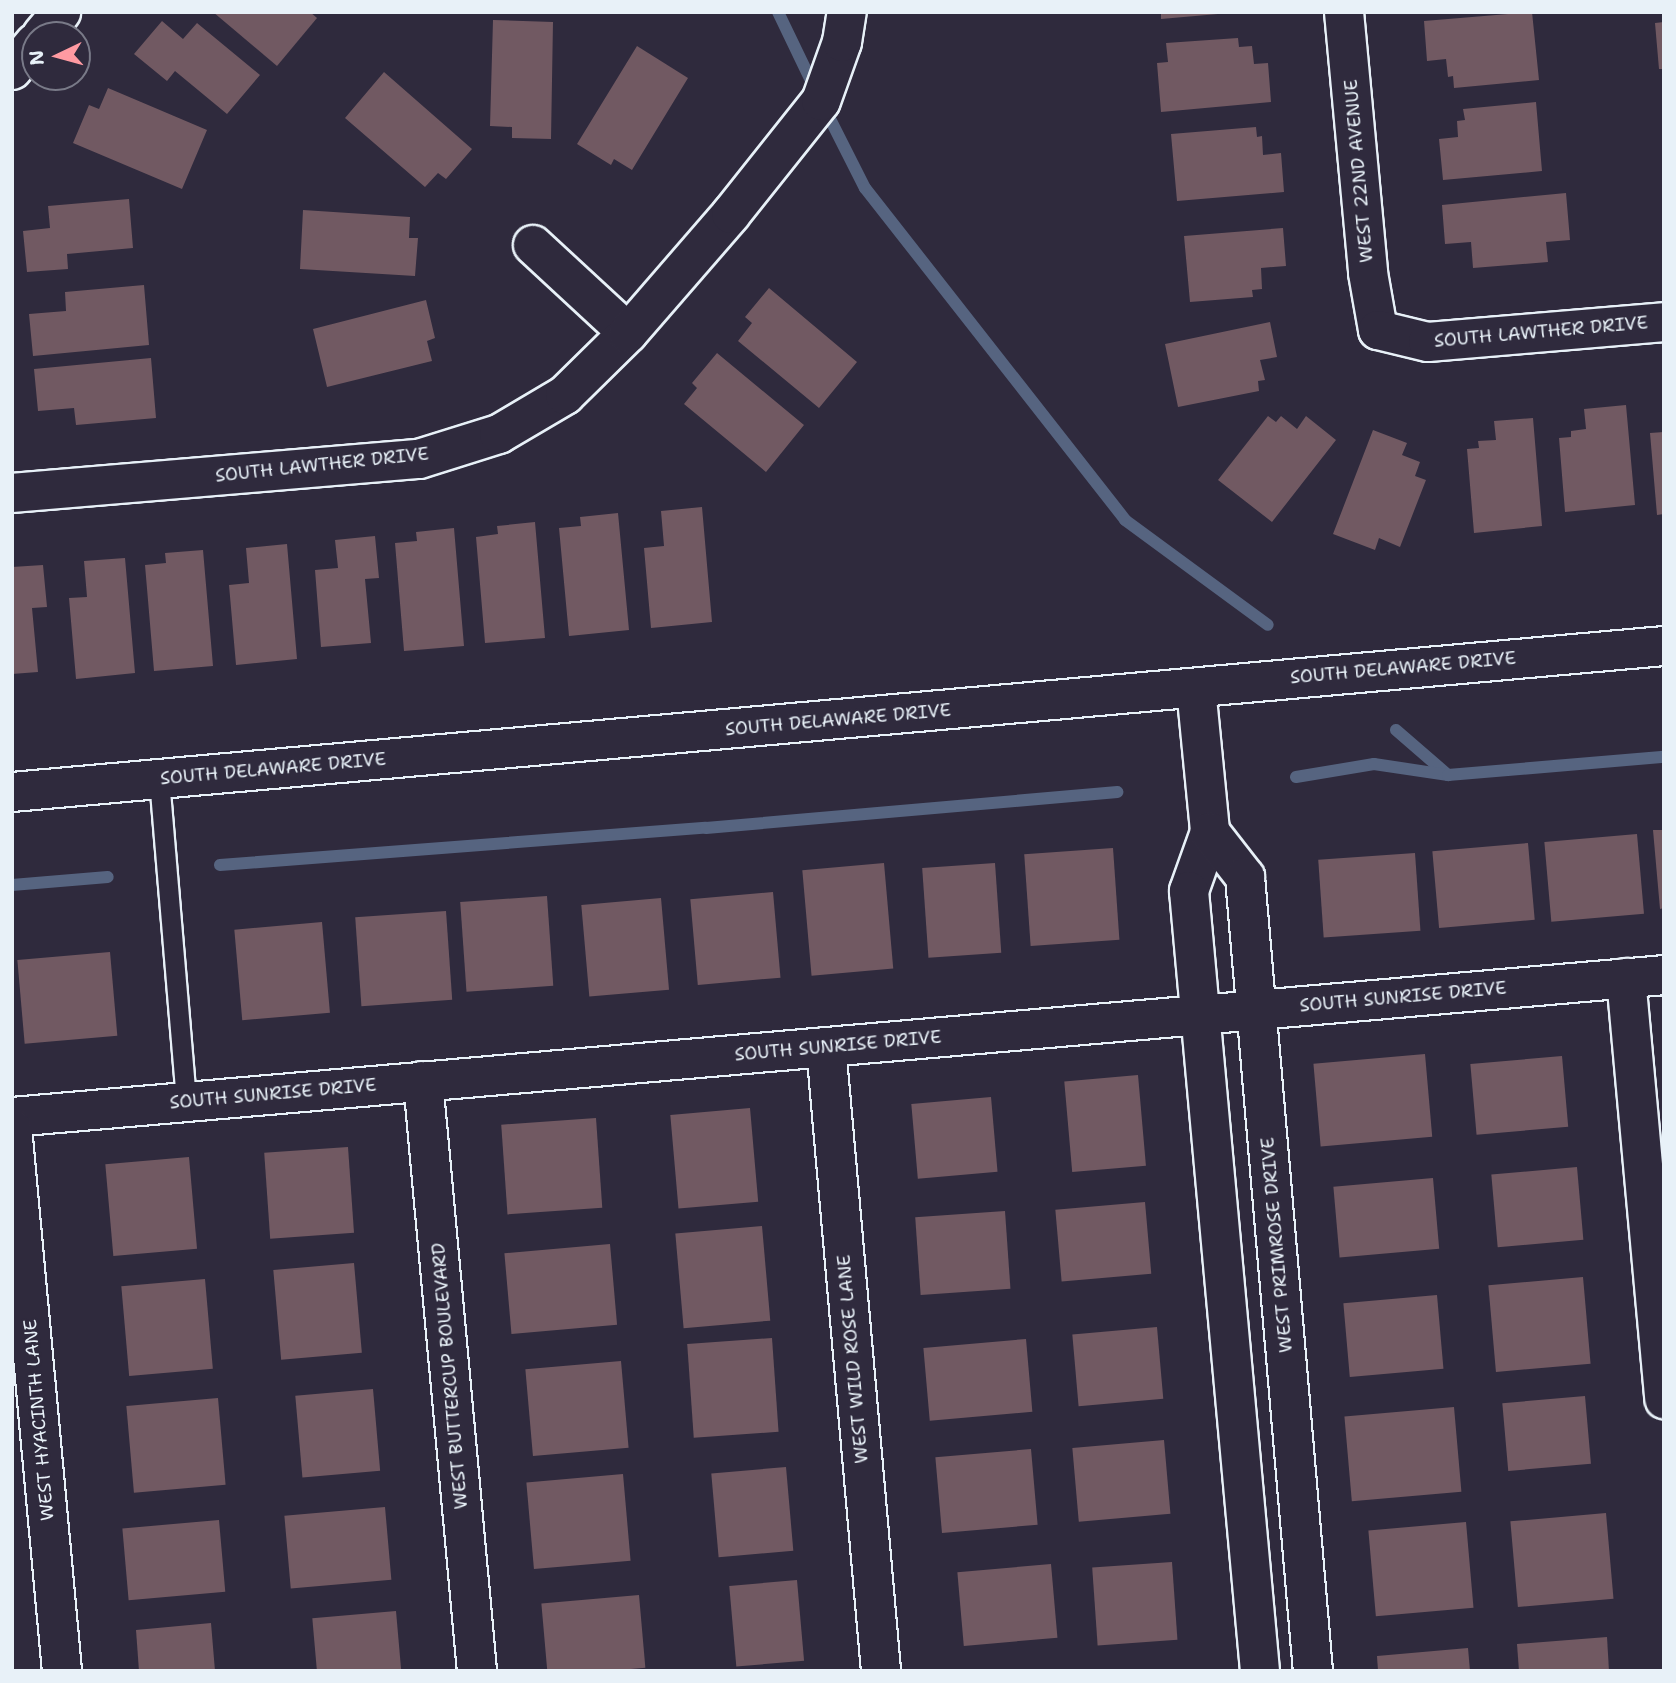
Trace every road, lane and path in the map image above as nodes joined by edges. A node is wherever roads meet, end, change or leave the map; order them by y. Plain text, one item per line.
1 (847, 12) edge
2 (1344, 12) edge
3 (533, 245) dead end
4 (1664, 321) edge
5 (1378, 330) joint
6 (628, 333) junction
7 (12, 493) edge
8 (1664, 646) edge
9 (1196, 688) junction
10 (159, 779) junction
11 (12, 792) edge
12 (1210, 832) junction
13 (1664, 975) edge
14 (1626, 978) junction
15 (1257, 1010) junction
16 (1200, 1015) junction
17 (826, 1047) junction
18 (423, 1081) junction
19 (186, 1101) junction
20 (12, 1116) edge
21 (12, 1128) edge
22 (1662, 1355) edge
23 (1664, 1399) edge
24 (62, 1671) edge
25 (477, 1671) edge
26 (881, 1671) edge
27 (1259, 1671) edge
28 (1313, 1671) edge

1 - 6 street, SOUTH LAWTHER DRIVE
2 - 5 street, WEST 22ND AVENUE
3 - 6 street
4 - 5 street, SOUTH LAWTHER DRIVE
6 - 7 street, SOUTH LAWTHER DRIVE
8 - 9 street, SOUTH DELAWARE DRIVE
9 - 10 street, SOUTH DELAWARE DRIVE
9 - 12 street
10 - 11 street, SOUTH DELAWARE DRIVE
10 - 19 lane
12 - 15 street, WEST PRIMROSE DRIVE
12 - 16 street
13 - 14 street, SOUTH SUNRISE DRIVE
14 - 15 street, SOUTH SUNRISE DRIVE
14 - 22 street
15 - 16 street, SOUTH SUNRISE DRIVE
15 - 28 street, WEST PRIMROSE DRIVE
16 - 17 street, SOUTH SUNRISE DRIVE
16 - 27 street
17 - 18 street, SOUTH SUNRISE DRIVE
17 - 26 street, WEST WILD ROSE LANE
18 - 19 street, SOUTH SUNRISE DRIVE
18 - 25 street, WEST BUTTERCUP BOULEVARD
19 - 20 street, SOUTH SUNRISE DRIVE
21 - 24 street, WEST HYACINTH LANE
22 - 23 street

